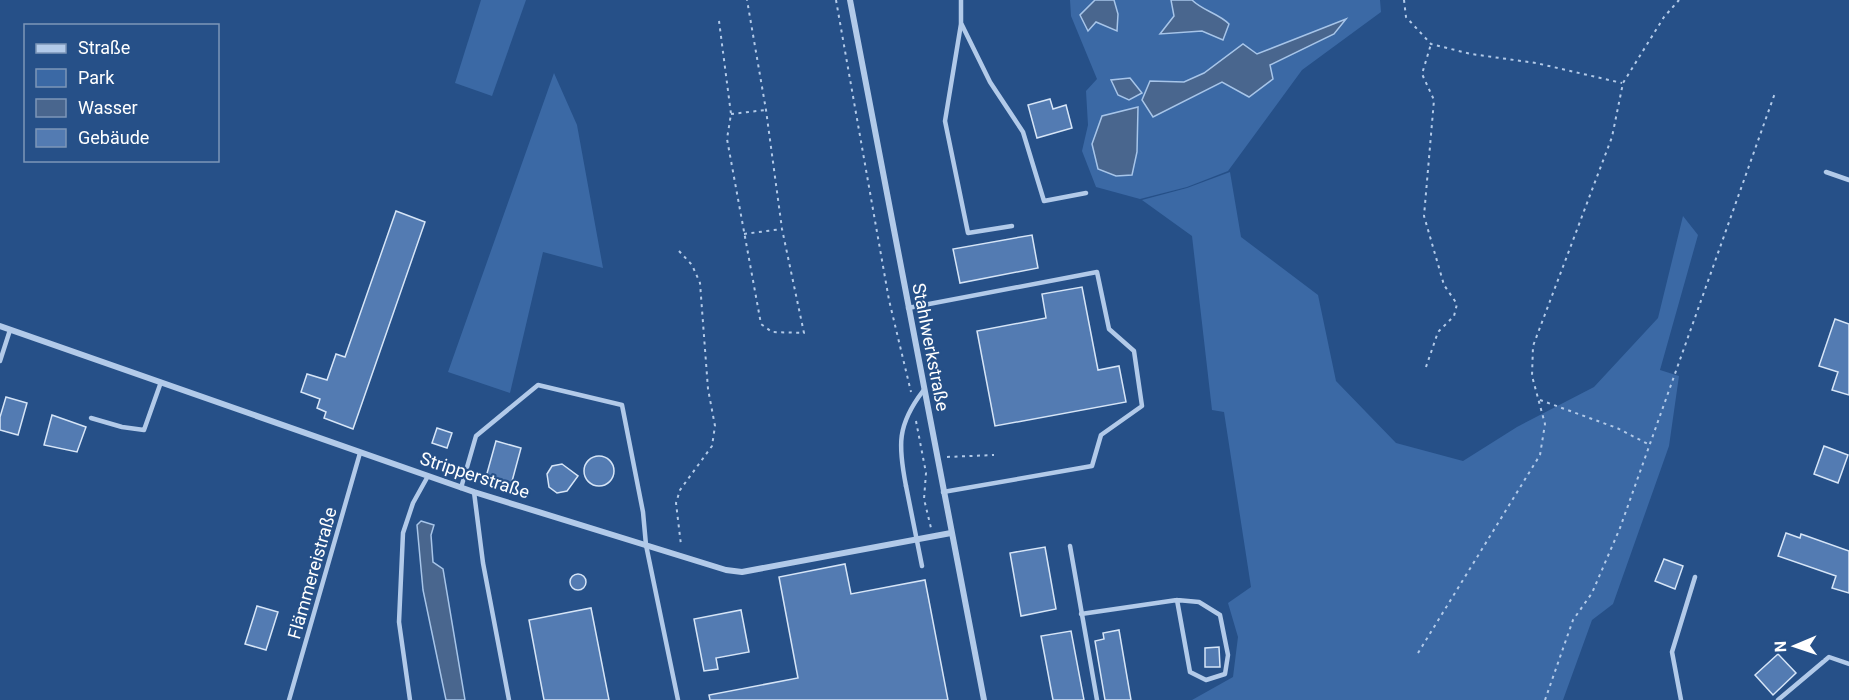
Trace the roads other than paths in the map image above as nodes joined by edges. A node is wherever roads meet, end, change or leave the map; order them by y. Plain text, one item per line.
1 (850, 0) edge
2 (961, 0) edge
3 (961, 23) junction
4 (1826, 172) dead end
5 (1849, 180) edge
6 (1086, 193) dead end
7 (1012, 226) dead end
8 (908, 308) junction
9 (0, 326) edge
10 (10, 330) junction
11 (0, 361) edge
12 (160, 382) junction
13 (923, 391) junction
14 (91, 418) dead end
15 (360, 453) junction
16 (428, 476) junction
17 (461, 488) junction
18 (474, 492) junction
19 (943, 492) junction
20 (951, 533) junction
21 (646, 545) junction
22 (1070, 546) dead end
23 (922, 566) dead end
24 (1695, 577) dead end
25 (1177, 600) junction
26 (1081, 614) junction
27 (1849, 664) edge
28 (288, 700) edge
29 (410, 700) edge
30 (509, 700) edge
31 (678, 700) edge
32 (984, 700) edge
33 (1097, 700) edge
34 (1681, 700) edge
35 (1778, 700) edge

1 - 8 street, Stahlwerkstraße
2 - 3 lane
3 - 6 lane
3 - 7 lane
4 - 5 lane
8 - 13 street, Stahlwerkstraße
8 - 19 lane
9 - 10 street, Stripperstraße
10 - 11 lane
10 - 12 street, Stripperstraße
12 - 14 lane
12 - 15 street, Stripperstraße
13 - 19 street, Stahlwerkstraße
13 - 23 lane, bridge
15 - 16 street, Stripperstraße
15 - 28 lane, Flämmereistraße
16 - 17 street, Stripperstraße
16 - 29 lane
17 - 18 street, Stripperstraße
17 - 21 lane
18 - 21 street, Stripperstraße
18 - 30 lane
19 - 20 street, Stahlwerkstraße
20 - 21 street, Stripperstraße
20 - 32 street, Stahlwerkstraße
21 - 31 lane
22 - 26 lane
24 - 34 lane
25 - 25 lane
25 - 26 lane
26 - 33 lane
27 - 35 lane

